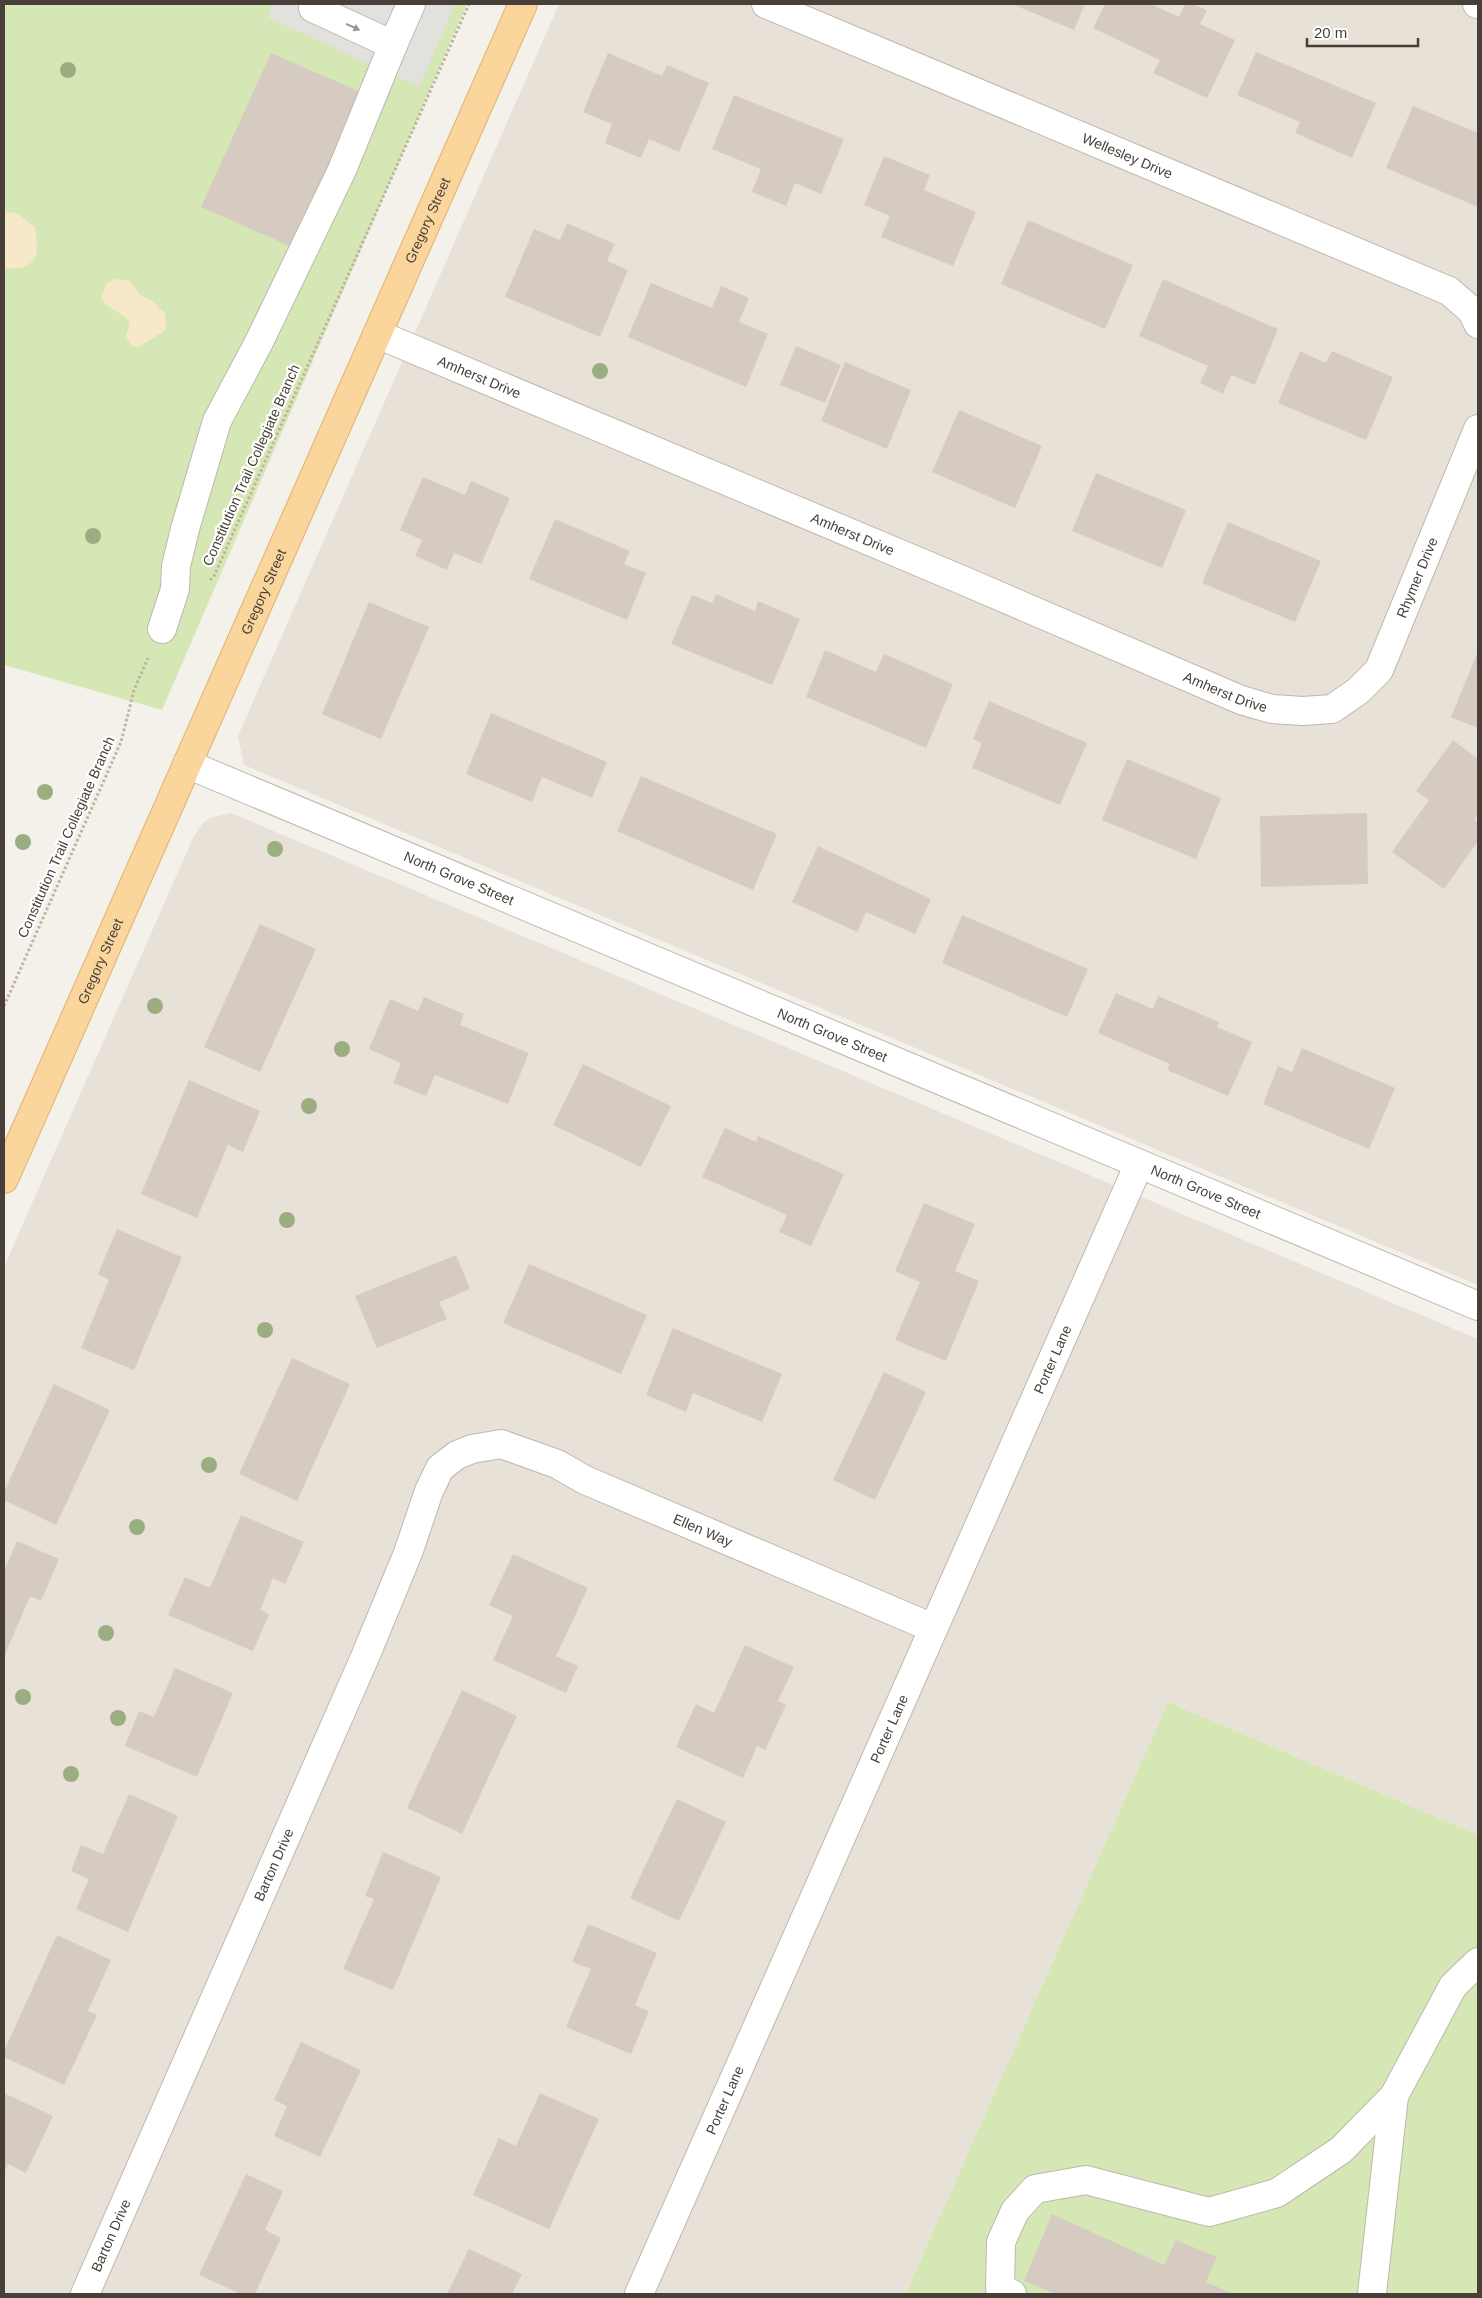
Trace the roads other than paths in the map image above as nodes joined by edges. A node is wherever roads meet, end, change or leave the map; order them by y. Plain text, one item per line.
1 (315, 4) edge
2 (411, 4) edge
3 (523, 4) edge
4 (766, 4) edge
5 (392, 45) junction
6 (1478, 324) edge
7 (377, 334) junction
8 (1478, 429) edge
9 (162, 629) road end
10 (1332, 708) joint
11 (187, 764) junction
12 (1139, 1164) junction
13 (4, 1179) edge
14 (1478, 1306) edge
15 (472, 1448) joint
16 (932, 1628) junction
17 (1478, 1962) edge
18 (1394, 2096) junction
19 (85, 2294) edge
20 (639, 2294) edge
21 (1012, 2294) edge
22 (1372, 2294) edge

1 -> 5 street
2 - 5 street
3 - 7 main road, Gregory Street
4 - 6 street, Wellesley Drive
5 - 9 street
7 - 10 street, Amherst Drive
7 - 11 main road, Gregory Street
8 - 10 street, Rhymer Drive
11 - 12 street, North Grove Street
11 - 13 main road, Gregory Street
12 - 14 street, North Grove Street
12 - 16 street, Porter Lane
15 - 16 street, Ellen Way
15 - 19 street, Barton Drive
16 - 20 street, Porter Lane
17 - 18 street
18 - 21 street
18 - 22 street

